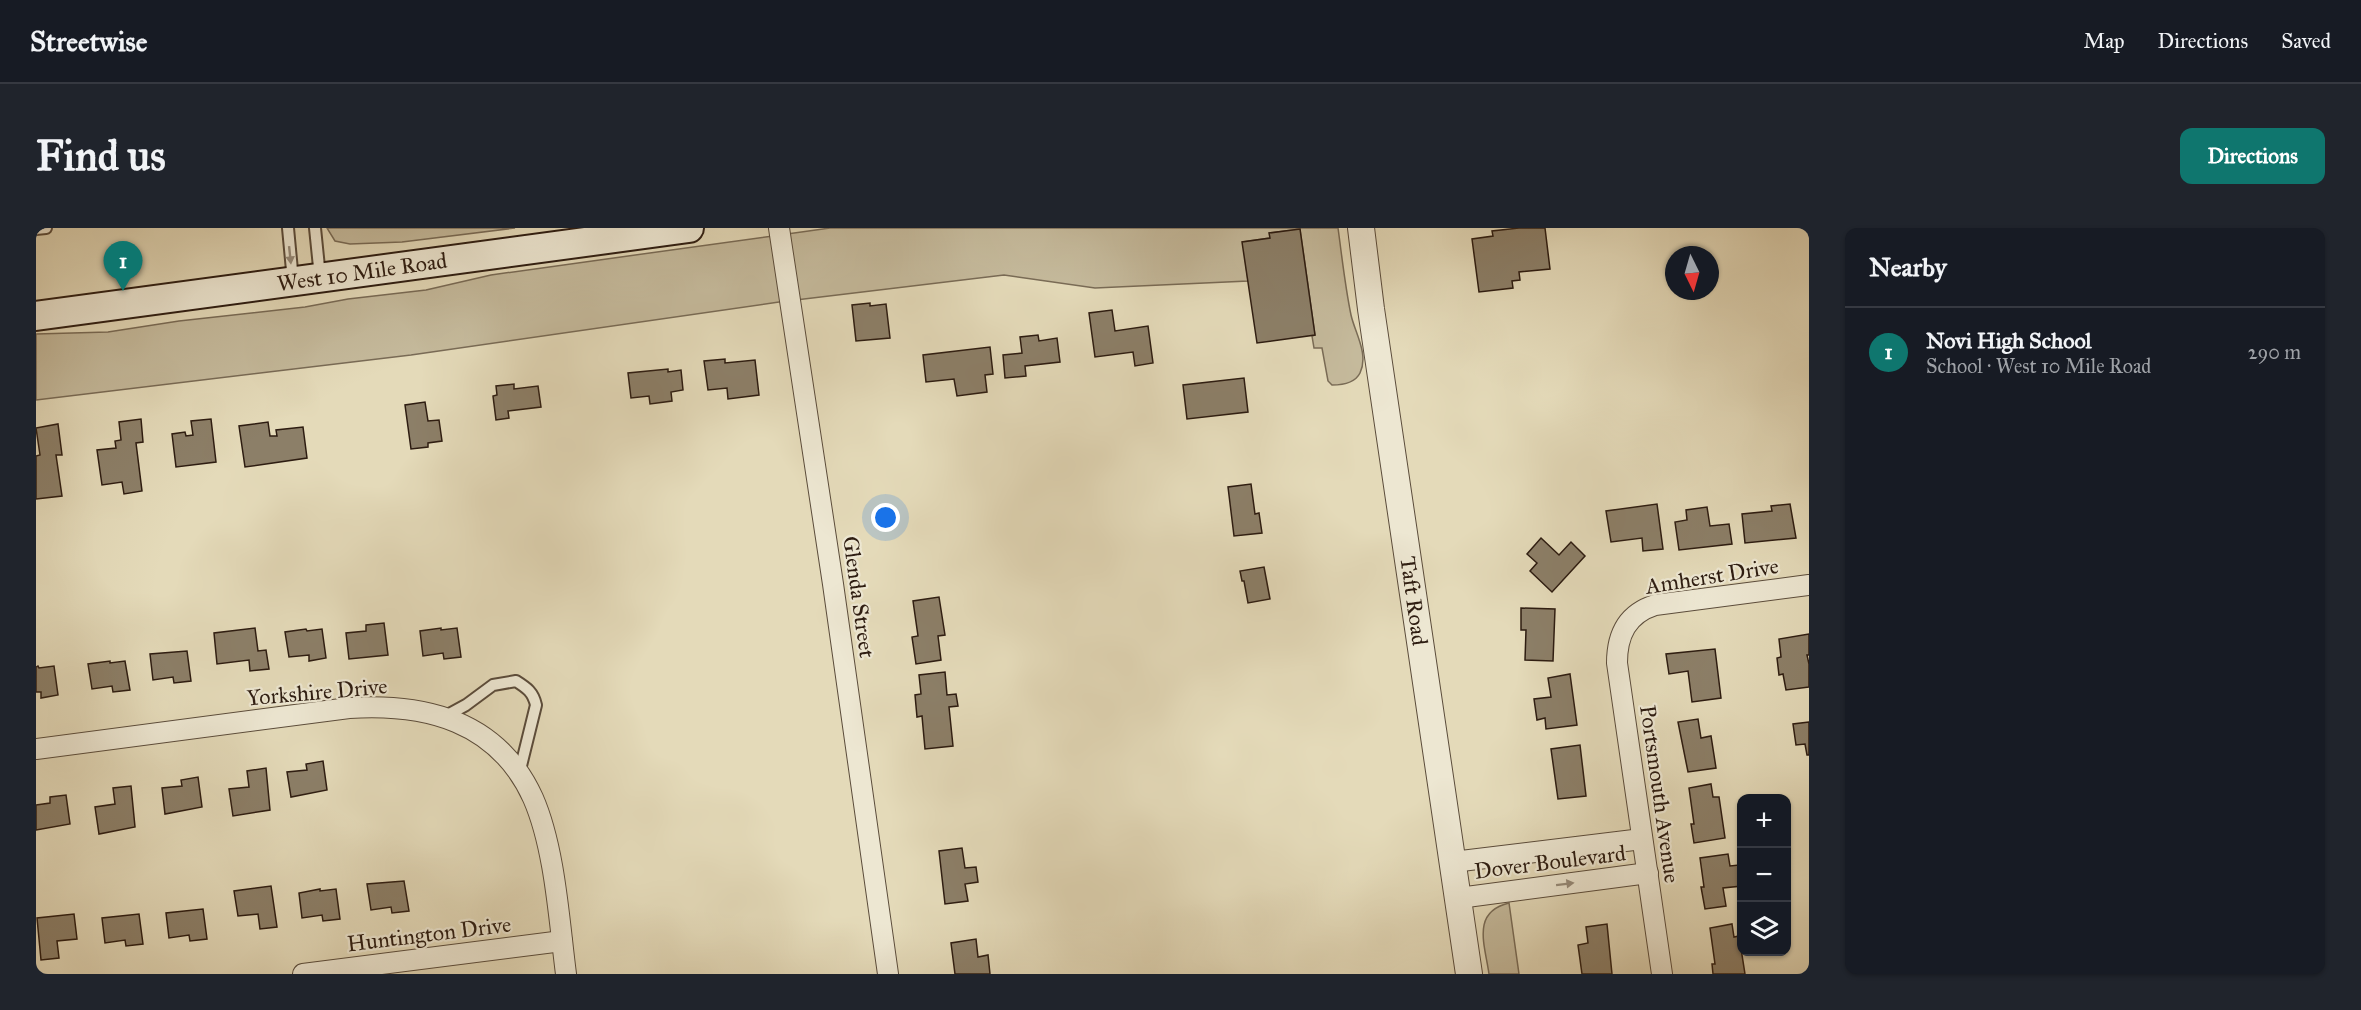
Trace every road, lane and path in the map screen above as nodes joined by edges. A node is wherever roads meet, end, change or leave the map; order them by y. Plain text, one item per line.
1 (46, 228) edge
2 (288, 228) edge
3 (315, 228) edge
4 (689, 228) edge
5 (779, 228) edge
6 (1361, 228) edge
7 (36, 229) edge
8 (306, 280) junction
9 (36, 316) edge
10 (1809, 585) edge
11 (1627, 623) joint
12 (444, 717) junction
13 (36, 749) edge
14 (519, 774) junction
15 (1642, 838) junction
16 (1453, 862) junction
17 (1648, 873) junction
18 (1459, 898) junction
19 (562, 941) junction
20 (303, 974) edge
21 (566, 974) edge
22 (888, 974) edge
23 (1469, 974) edge
24 (1662, 974) edge

1 - 7 lane
2 -> 8 lane
3 - 8 lane
4 - 8 main road, West 10 Mile Road
5 - 22 street, Glenda Street
6 - 16 street, Taft Road
8 - 9 main road, West 10 Mile Road
10 - 11 street, Amherst Drive
11 - 15 street, Portsmouth Avenue
12 - 13 street, Yorkshire Drive
12 - 14 street, Yorkshire Drive
12 - 14 lane
14 - 19 street, Yorkshire Drive
15 - 16 street, Dover Boulevard
15 - 17 street, Portsmouth Avenue
16 - 18 street, Taft Road
18 -> 17 street, Dover Boulevard
17 - 24 street, Portsmouth Avenue
18 - 23 street, Taft Road
19 - 20 street, Huntington Drive
19 - 21 street, Yorkshire Drive

